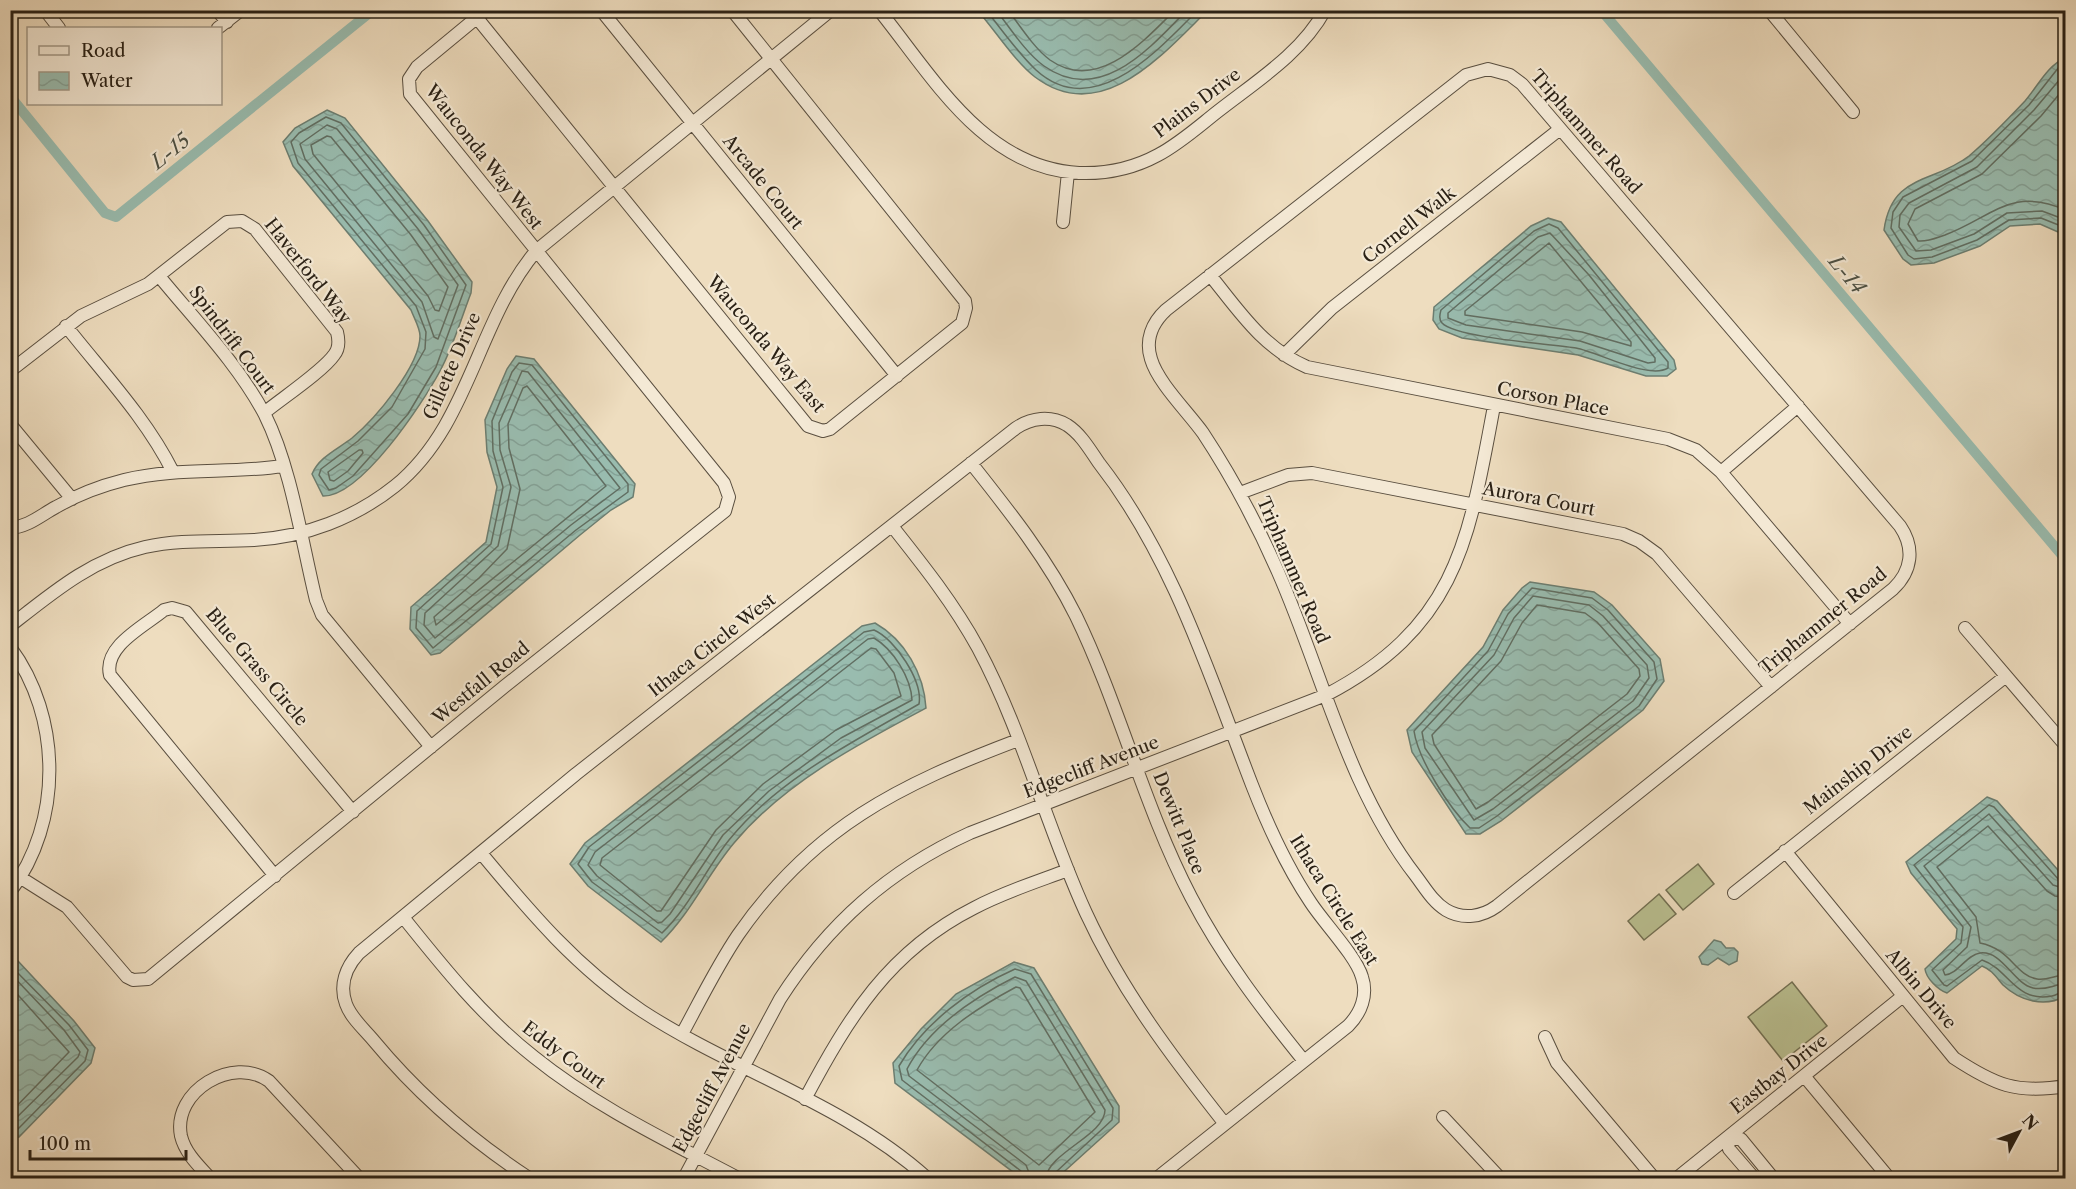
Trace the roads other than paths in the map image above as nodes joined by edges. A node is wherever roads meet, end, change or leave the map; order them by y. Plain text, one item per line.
1 (45, 10) edge
2 (217, 10) edge
3 (241, 10) edge
4 (601, 10) edge
5 (732, 10) edge
6 (831, 10) edge
7 (879, 10) edge
8 (1325, 10) edge
9 (1769, 10) edge
10 (482, 14) edge
11 (223, 25) edge
12 (58, 27) edge
13 (771, 59) junction
14 (1853, 112) dead end
15 (692, 123) junction
16 (1560, 129) junction
17 (1068, 172) junction
18 (614, 186) junction
19 (1063, 222) dead end
20 (536, 251) junction
21 (1210, 275) junction
22 (159, 276) junction
23 (66, 326) junction
24 (1284, 355) junction
25 (10, 371) edge
26 (897, 376) junction
27 (1494, 406) junction
28 (1798, 406) junction
29 (264, 413) junction
30 (10, 424) edge
31 (972, 463) junction
32 (284, 466) junction
33 (172, 472) junction
34 (1721, 472) junction
35 (1240, 493) junction
36 (72, 499) junction
37 (1475, 505) junction
38 (892, 526) junction
39 (10, 528) edge
40 (300, 533) junction
41 (1850, 624) junction
42 (10, 626) edge
43 (1965, 628) dead end
44 (10, 647) edge
45 (2006, 676) junction
46 (1771, 687) junction
47 (1326, 695) junction
48 (1232, 732) junction
49 (1018, 740) junction
50 (2066, 746) edge
51 (431, 747) junction
52 (1137, 768) junction
53 (1042, 805) junction
54 (353, 812) junction
55 (1785, 851) junction
56 (481, 853) junction
57 (1068, 870) junction
58 (16, 874) edge
59 (275, 876) junction
60 (10, 892) edge
61 (1734, 893) dead end
62 (403, 917) junction
63 (1903, 996) junction
64 (682, 1034) junction
65 (1545, 1037) dead end
66 (1304, 1061) junction
67 (744, 1067) junction
68 (1805, 1077) junction
69 (2066, 1086) edge
70 (805, 1099) junction
71 (1443, 1117) dead end
72 (1225, 1124) junction
73 (1727, 1138) junction
74 (696, 1156) junction
75 (210, 1179) edge
76 (359, 1179) edge
77 (529, 1179) edge
78 (684, 1179) edge
79 (738, 1179) edge
80 (927, 1179) edge
81 (1157, 1179) edge
82 (1500, 1179) edge
83 (1654, 1179) edge
84 (1677, 1179) edge
85 (1754, 1179) edge
86 (1773, 1179) edge
87 (1889, 1179) edge

1 - 12 street
2 - 11 street
3 - 11 street
4 - 15 street, Arcade Court
5 - 13 street
6 - 13 street, Gillette Drive
7 - 17 street, Plains Drive
8 - 17 street, Plains Drive
9 - 14 street
10 - 18 street, Wauconda Way East
10 - 20 street, Wauconda Way West
13 - 15 street, Gillette Drive
13 - 26 street, Wauconda Way East
15 - 18 street, Gillette Drive
15 - 26 street, Arcade Court
16 - 21 street, Triphammer Road
16 - 24 street, Cornell Walk
16 - 28 street, Triphammer Road
17 - 19 street
18 - 20 street, Gillette Drive
18 - 26 street, Wauconda Way East
20 - 40 street, Gillette Drive
20 - 51 street, Westfall Road
21 - 24 street, Corson Place
21 - 35 street, Triphammer Road
22 - 23 street, Haverford Way
22 - 29 street, Spindrift Court
22 - 29 street, Haverford Way
23 - 25 street, Haverford Way
23 - 33 street
24 - 27 street, Corson Place
27 - 34 street, Corson Place
27 - 37 street, Edgecliff Avenue
28 - 34 street
28 - 41 street, Triphammer Road
29 - 32 street, Spindrift Court
30 - 36 street
31 - 38 street, Ithaca Circle West
31 - 48 street, Ithaca Circle West
31 - 52 street, Dewitt Place
32 - 33 street
32 - 40 street, Spindrift Court
33 - 36 street
34 - 41 street, Corson Place
35 - 37 street, Aurora Court
35 - 47 street, Triphammer Road
36 - 39 street
37 - 46 street, Aurora Court
37 - 47 street, Edgecliff Avenue
38 - 49 street
38 - 56 street, Ithaca Circle West
40 - 42 street, Gillette Drive
40 - 51 street, Spindrift Court
41 - 46 street, Triphammer Road
43 - 45 street
44 - 58 street
45 - 50 street
45 - 55 street, Mainship Drive
46 - 47 street, Triphammer Road
47 - 48 street, Edgecliff Avenue
48 - 52 street, Edgecliff Avenue
48 - 66 street, Ithaca Circle East
49 - 53 street
49 - 64 street
51 - 54 street, Westfall Road
52 - 53 street, Edgecliff Avenue
52 - 66 street, Dewitt Place
53 - 57 street
53 - 67 street, Edgecliff Avenue
54 - 59 street, Westfall Road
54 - 59 street, Blue Grass Circle
55 - 61 street, Mainship Drive
55 - 63 street, Albin Drive
56 - 62 street, Ithaca Circle West
56 - 64 street
57 - 70 street
57 - 72 street
58 - 59 street, Westfall Road
58 - 60 street
62 - 74 street, Eddy Court
62 - 77 street, Ithaca Circle West
63 - 68 street, Eastbay Drive
63 - 69 street, Albin Drive
64 - 67 street
65 - 83 street
66 - 72 street, Ithaca Circle East
67 - 70 street
67 - 74 street, Edgecliff Avenue
68 - 73 street, Eastbay Drive
68 - 87 street
70 - 80 street
71 - 82 street
72 - 81 street, Ithaca Circle East
73 - 84 street, Eastbay Drive
73 - 85 street
73 - 86 street
74 - 78 street, Edgecliff Avenue
74 - 79 street, Eddy Court
75 - 76 street

